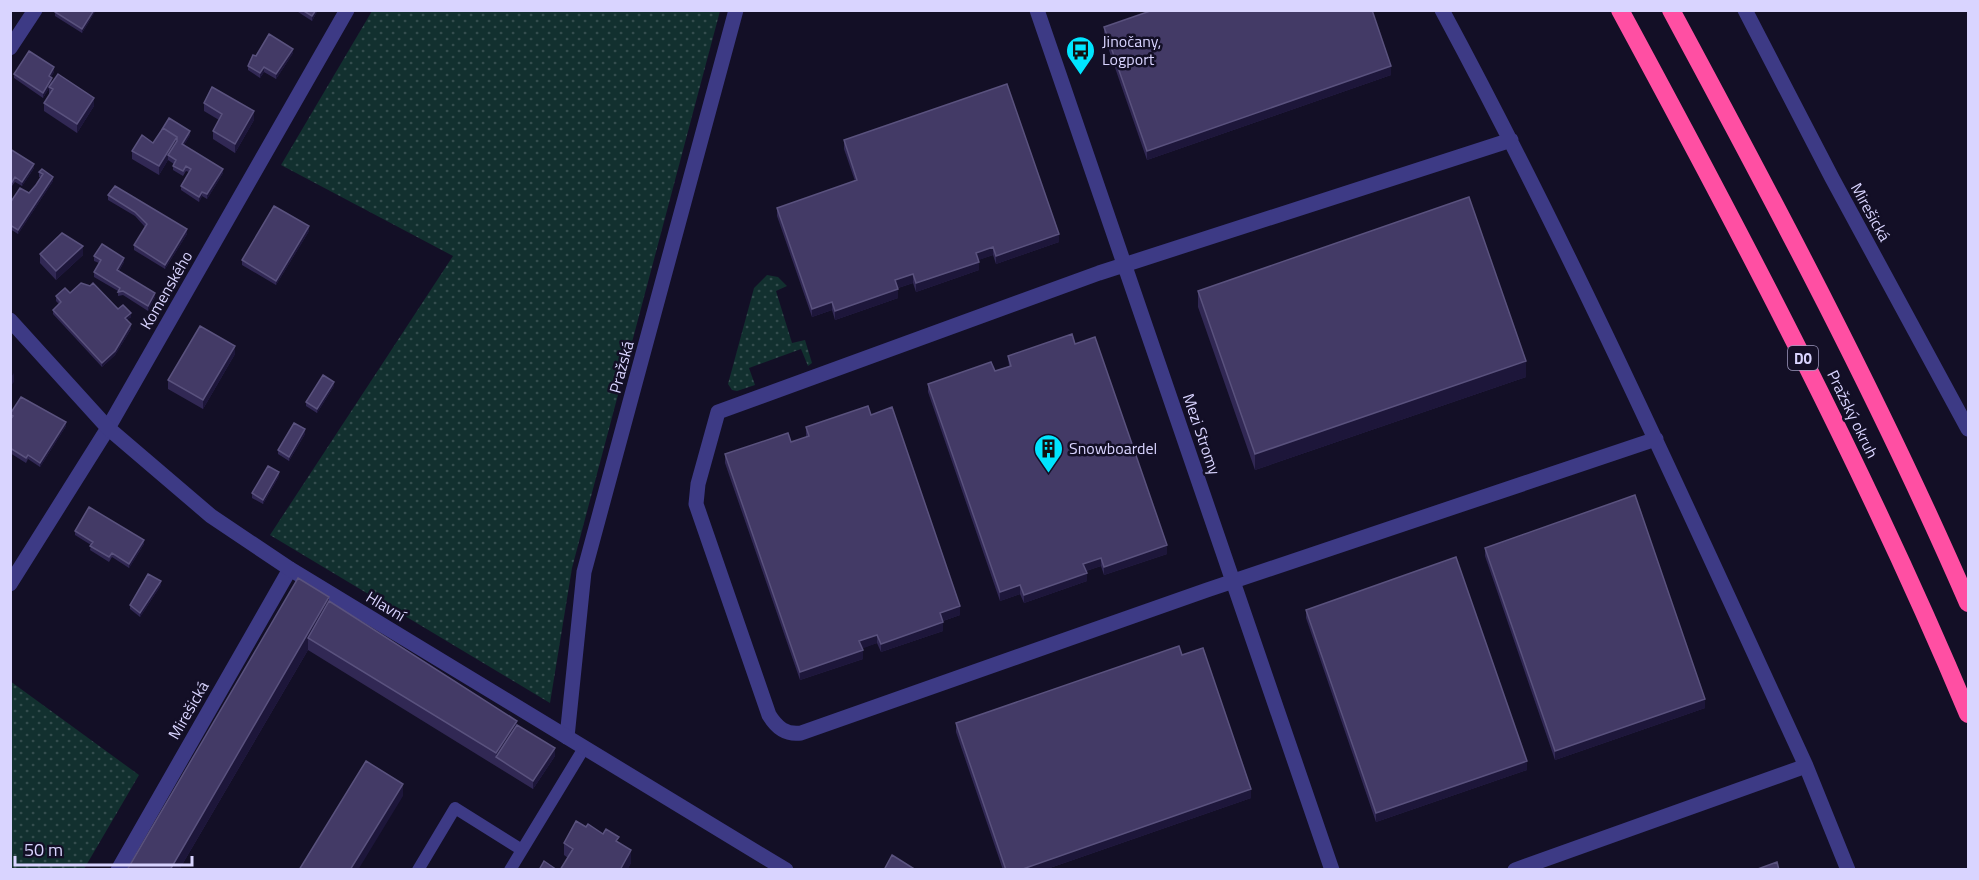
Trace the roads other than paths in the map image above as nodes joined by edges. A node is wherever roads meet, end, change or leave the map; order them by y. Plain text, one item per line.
1 (35, 10) edge
2 (347, 10) edge
3 (736, 10) edge
4 (1037, 10) edge
5 (1442, 10) edge
6 (1620, 10) edge
7 (1671, 10) edge
8 (1745, 10) edge
9 (10, 48) edge
10 (1511, 140) junction
11 (1124, 265) junction
12 (10, 320) edge
13 (108, 429) junction
14 (1968, 429) edge
15 (1656, 439) junction
16 (290, 569) junction
17 (1233, 582) junction
18 (10, 584) edge
19 (1968, 603) edge
20 (1968, 714) edge
21 (567, 737) junction
22 (584, 748) junction
23 (1806, 766) junction
24 (522, 850) junction
25 (118, 870) edge
26 (418, 870) edge
27 (510, 870) edge
28 (786, 870) edge
29 (1332, 870) edge
30 (1515, 870) edge
31 (1848, 870) edge

1 - 9 street
2 - 13 street, Komenského
3 - 21 street, Pražská
4 - 11 street, Mezi Stromy
5 - 10 street
6 - 20 highway, Pražský okruh / D0
7 - 19 highway, Pražský okruh
8 - 14 street, Mirešická
10 - 11 street
10 - 15 street
11 - 17 street, Mezi Stromy
11 - 17 street
12 - 13 street, Hlavní
13 - 16 street, Hlavní
13 - 18 street, Komenského
15 - 17 street
15 - 23 street
16 - 21 street, Hlavní
16 - 25 street, Mirešická
17 - 29 street, Mezi Stromy
21 - 22 street, Hlavní
22 - 24 lane
22 - 28 street, Hlavní
23 - 30 street
23 - 31 street
24 - 26 lane
24 - 27 lane

